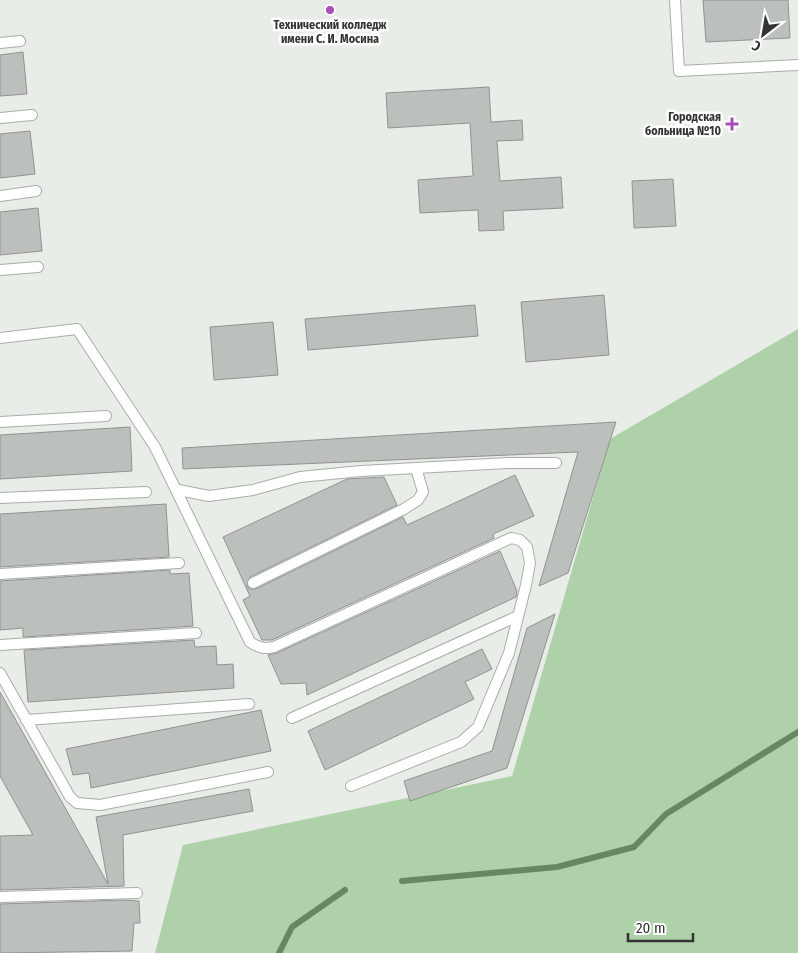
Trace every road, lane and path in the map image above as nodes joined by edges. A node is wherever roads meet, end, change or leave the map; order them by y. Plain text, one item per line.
1 (675, 0) edge
2 (20, 41) dead end
3 (0, 42) edge
4 (798, 65) edge
5 (32, 115) dead end
6 (0, 118) edge
7 (36, 191) dead end
8 (0, 196) edge
9 (38, 267) dead end
10 (0, 270) edge
11 (0, 338) edge
12 (106, 416) dead end
13 (0, 422) edge
14 (556, 463) dead end
15 (416, 468) junction
16 (178, 490) junction
17 (146, 492) dead end
18 (0, 498) edge
19 (179, 562) dead end
20 (0, 574) edge
21 (252, 583) dead end
22 (518, 616) junction
23 (196, 633) dead end
24 (0, 646) edge
25 (0, 673) edge
26 (248, 704) dead end
27 (292, 718) dead end
28 (26, 720) junction
29 (268, 772) dead end
30 (352, 786) dead end
31 (137, 893) dead end
32 (0, 897) edge

1 - 4 lane
2 - 3 lane
5 - 6 lane
7 - 8 lane
9 - 10 lane
11 - 16 lane
12 - 13 lane
14 - 15 lane
15 - 16 lane
15 - 21 lane
16 - 22 lane
17 - 18 lane
19 - 20 lane
22 - 27 lane
22 - 30 lane
23 - 24 lane
25 - 28 lane
26 - 28 lane
28 - 29 lane
31 - 32 lane

